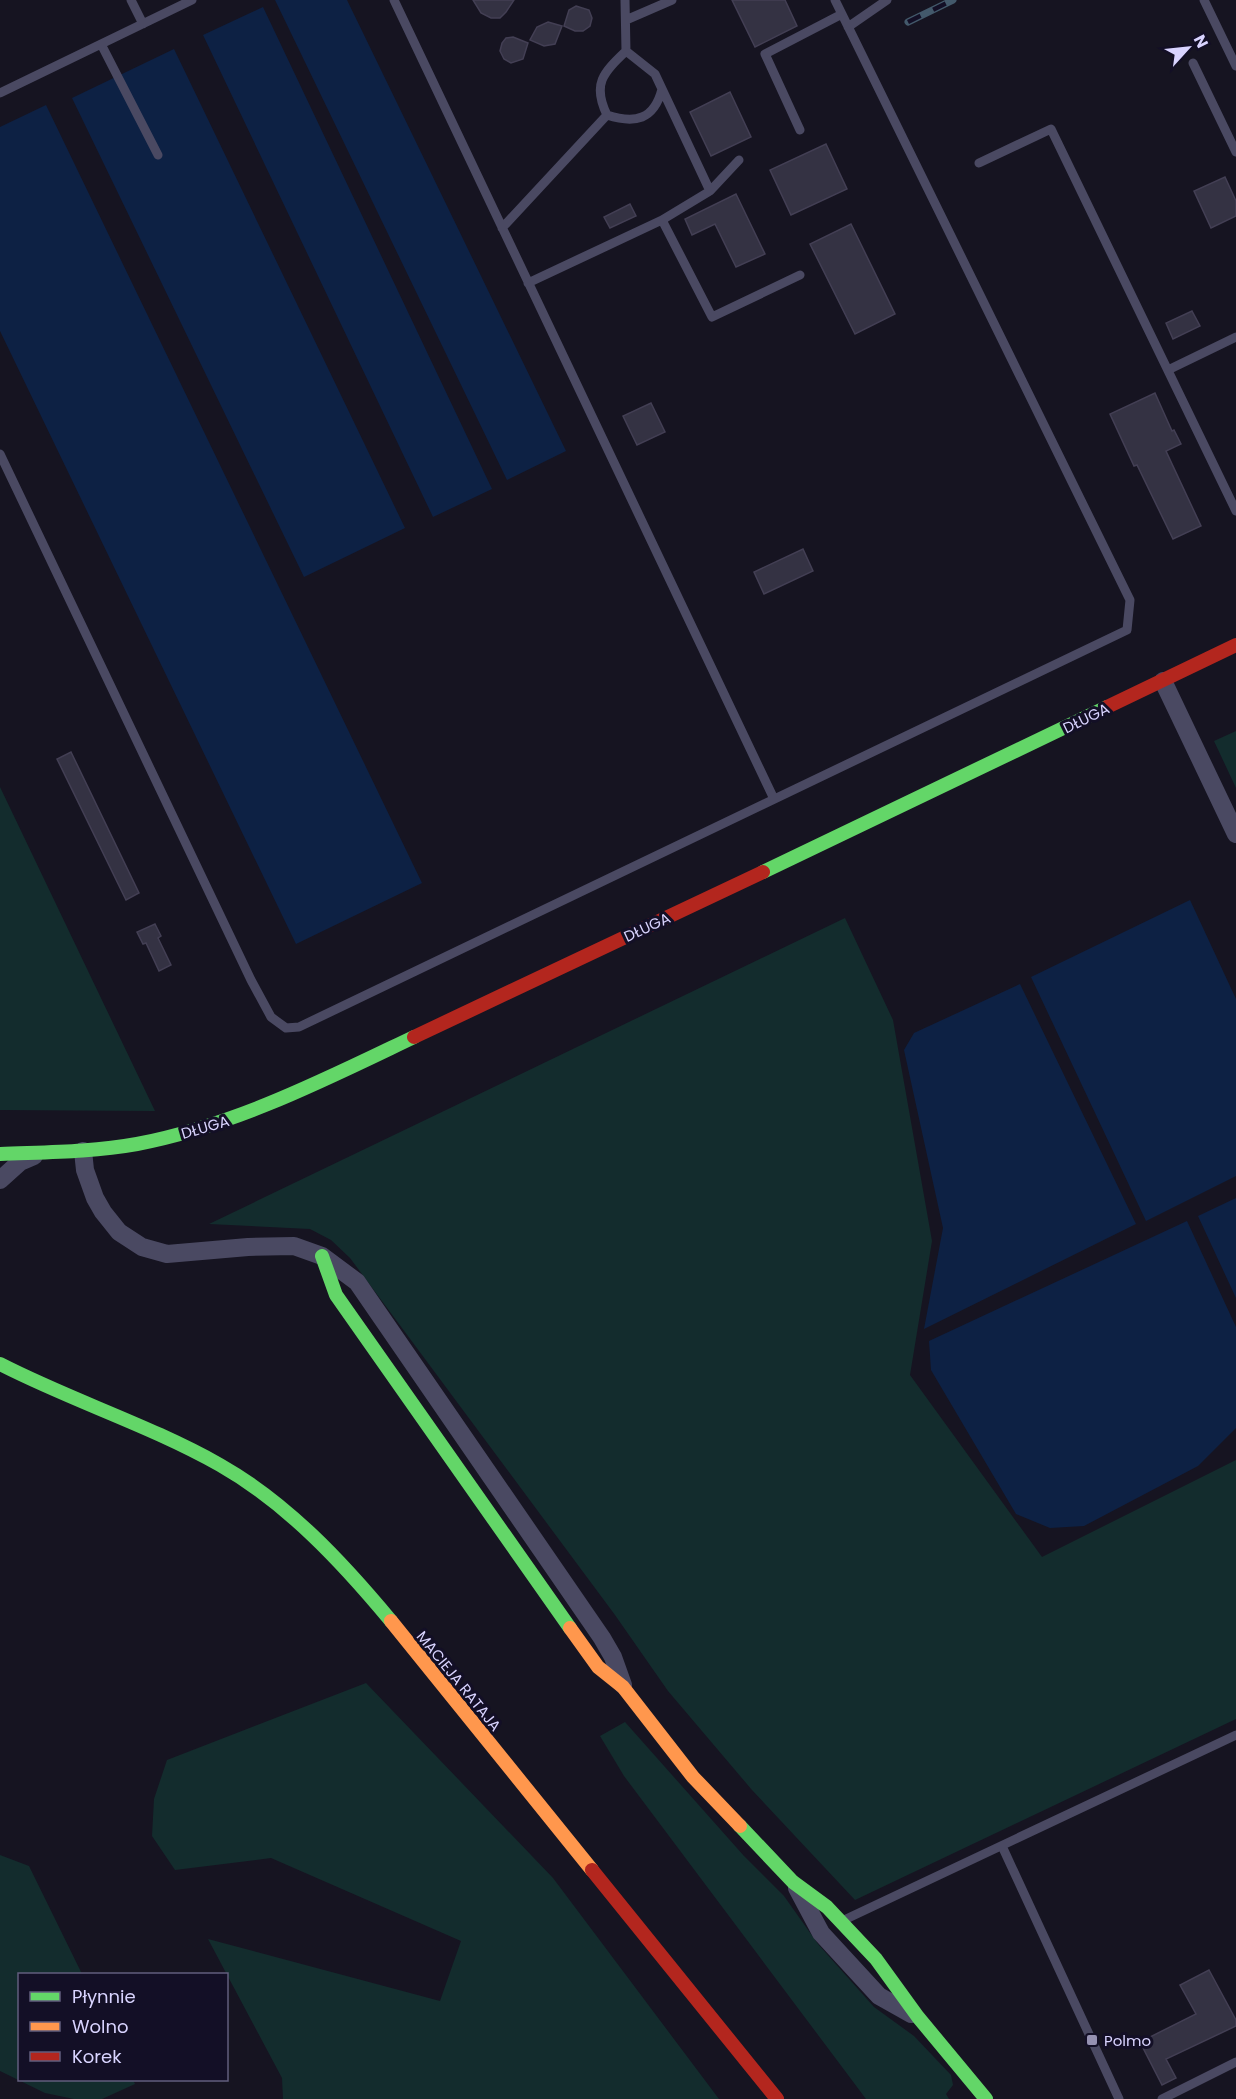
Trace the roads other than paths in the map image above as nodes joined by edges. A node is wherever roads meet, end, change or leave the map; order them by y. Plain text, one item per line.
1 (131, 0) edge
2 (192, 0) edge
3 (394, 0) edge
4 (625, 0) edge
5 (672, 0) edge
6 (835, 0) edge
7 (887, 0) edge
8 (1204, 0) edge
9 (842, 14) junction
10 (626, 20) junction
11 (143, 24) junction
12 (848, 27) junction
13 (100, 44) junction
14 (626, 51) junction
15 (1193, 63) dead end
16 (1236, 66) edge
17 (662, 89) junction
18 (0, 93) edge
19 (607, 115) junction
20 (800, 130) dead end
21 (1236, 152) edge
22 (158, 155) dead end
23 (740, 160) dead end
24 (980, 163) dead end
25 (710, 191) junction
26 (663, 220) junction
27 (502, 228) junction
28 (800, 275) dead end
29 (528, 283) junction
30 (1236, 336) edge
31 (1168, 370) junction
32 (0, 454) edge
33 (1236, 511) edge
34 (1236, 645) edge
35 (1163, 681) junction
36 (774, 800) junction
37 (1236, 834) edge
38 (83, 1151) junction
39 (41, 1153) junction
40 (0, 1154) edge
41 (0, 1161) edge
42 (0, 1180) edge
43 (3, 1348) dead end
44 (0, 1364) edge
45 (34, 1383) junction
46 (623, 1687) joint
47 (1236, 1735) edge
48 (1002, 1846) junction
49 (794, 1882) junction
50 (841, 1922) junction
51 (821, 1933) junction
52 (918, 2017) junction
53 (1236, 2062) edge
54 (777, 2099) edge
55 (986, 2099) edge
56 (1119, 2099) edge
57 (1162, 2099) edge

1 - 11 lane
2 - 11 lane
3 - 27 lane
4 - 10 lane
5 - 10 lane
6 - 9 lane
7 - 12 lane
8 - 16 lane
9 - 12 lane
9 - 20 lane
10 - 14 lane
11 - 13 lane
12 - 36 lane
13 - 18 lane
13 - 22 lane
14 - 17 lane
14 - 19 lane
15 - 21 lane
17 - 19 lane
17 - 25 lane
19 - 27 lane
23 - 25 lane
24 - 31 lane
25 - 26 lane
26 - 28 lane
26 - 29 lane
27 - 29 lane
29 - 36 lane
30 - 31 lane
31 - 33 lane
32 - 36 lane
34 - 35 street, DŁUGA
35 - 37 street
35 - 38 street, DŁUGA
38 - 39 street, DŁUGA
38 - 46 street
39 - 40 street, DŁUGA
39 - 41 street, DŁUGA
39 - 42 street, DŁUGA
43 - 45 street, MACIEJA RATAJA
44 - 45 street, MACIEJA RATAJA
45 - 54 street, MACIEJA RATAJA
46 - 49 street
47 - 48 lane
48 - 50 lane
48 - 56 lane
49 - 50 street
49 - 51 street
50 - 51 lane
50 - 52 street
51 - 52 street
52 - 55 street
53 - 57 lane

